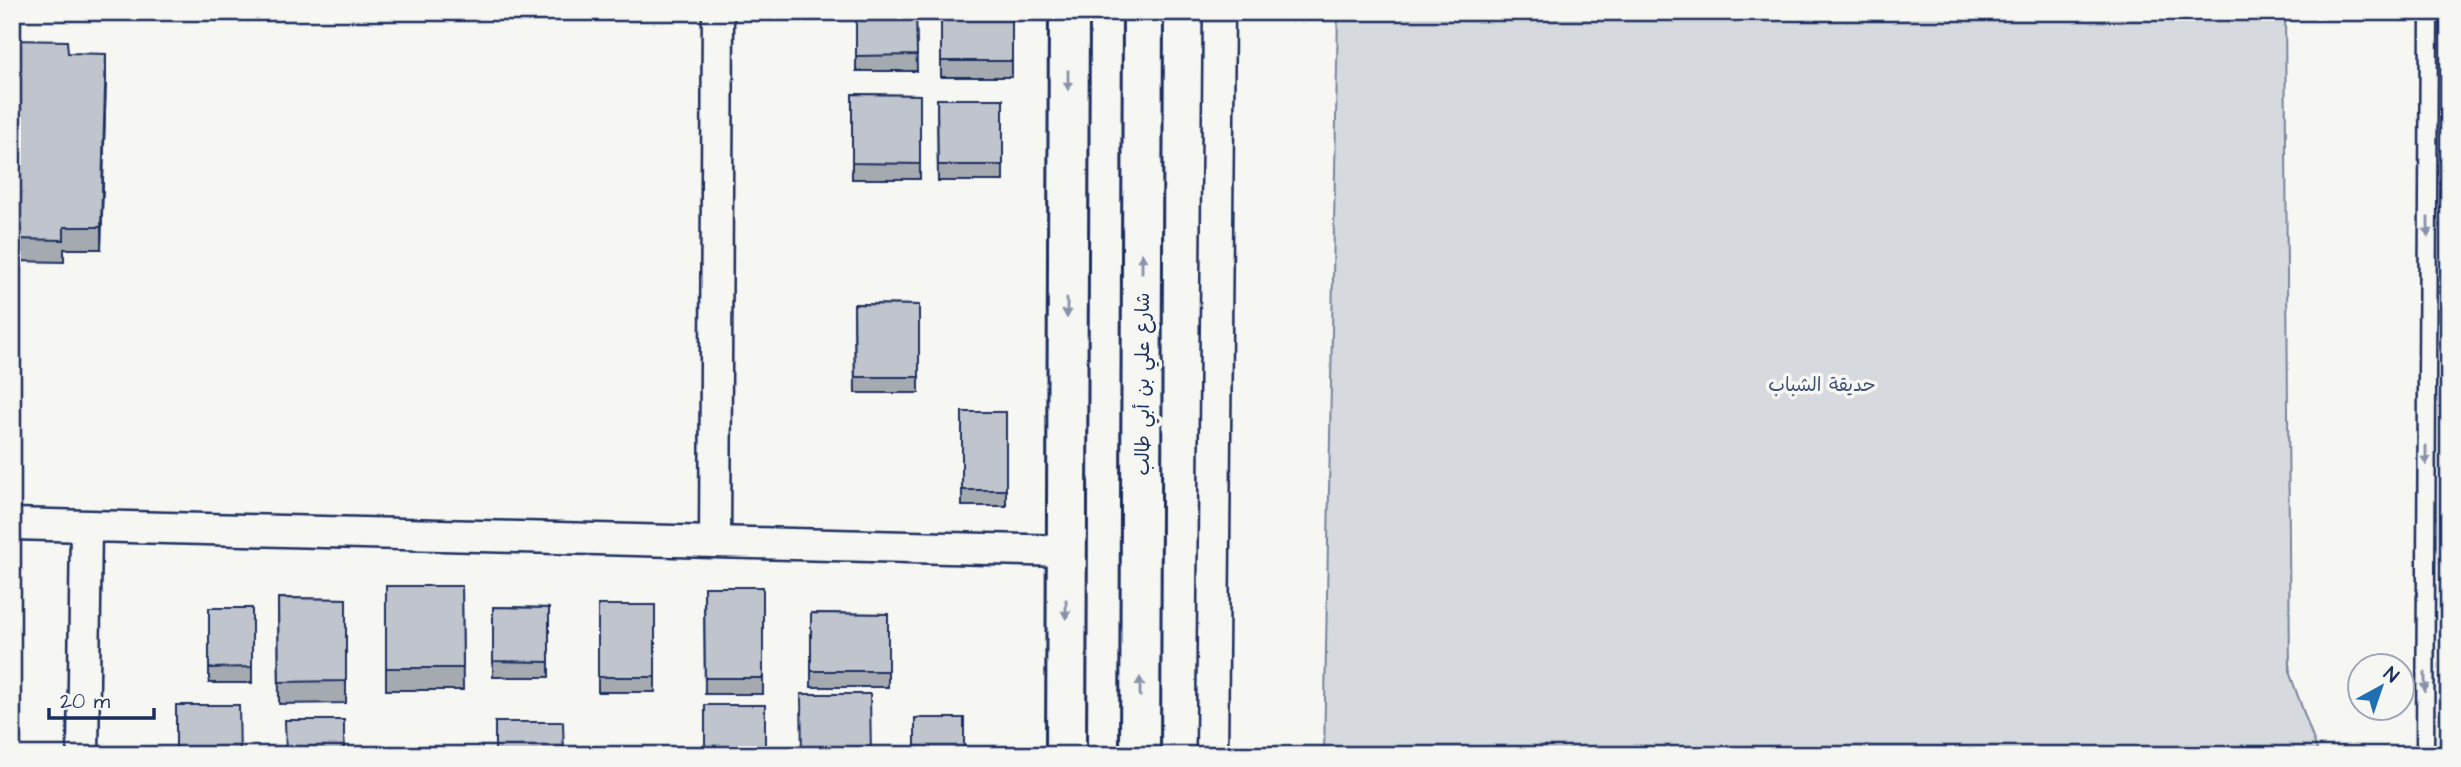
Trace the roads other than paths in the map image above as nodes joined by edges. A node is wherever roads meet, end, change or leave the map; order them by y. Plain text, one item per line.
1 (718, 12) edge
2 (1069, 12) edge
3 (1143, 12) edge
4 (1219, 12) edge
5 (2429, 12) edge
6 (12, 524) edge
7 (86, 526) junction
8 (715, 542) junction
9 (1066, 551) junction
10 (83, 755) edge
11 (1066, 755) edge
12 (1140, 755) edge
13 (1212, 755) edge
14 (2425, 755) edge

1 - 8 street
2 -> 9 street
12 -> 3 street, شارع علي بن أبي طالب
4 - 13 street
5 -> 14 lane
6 - 7 street
7 - 8 street
7 - 10 street
8 - 9 street
9 -> 11 street

